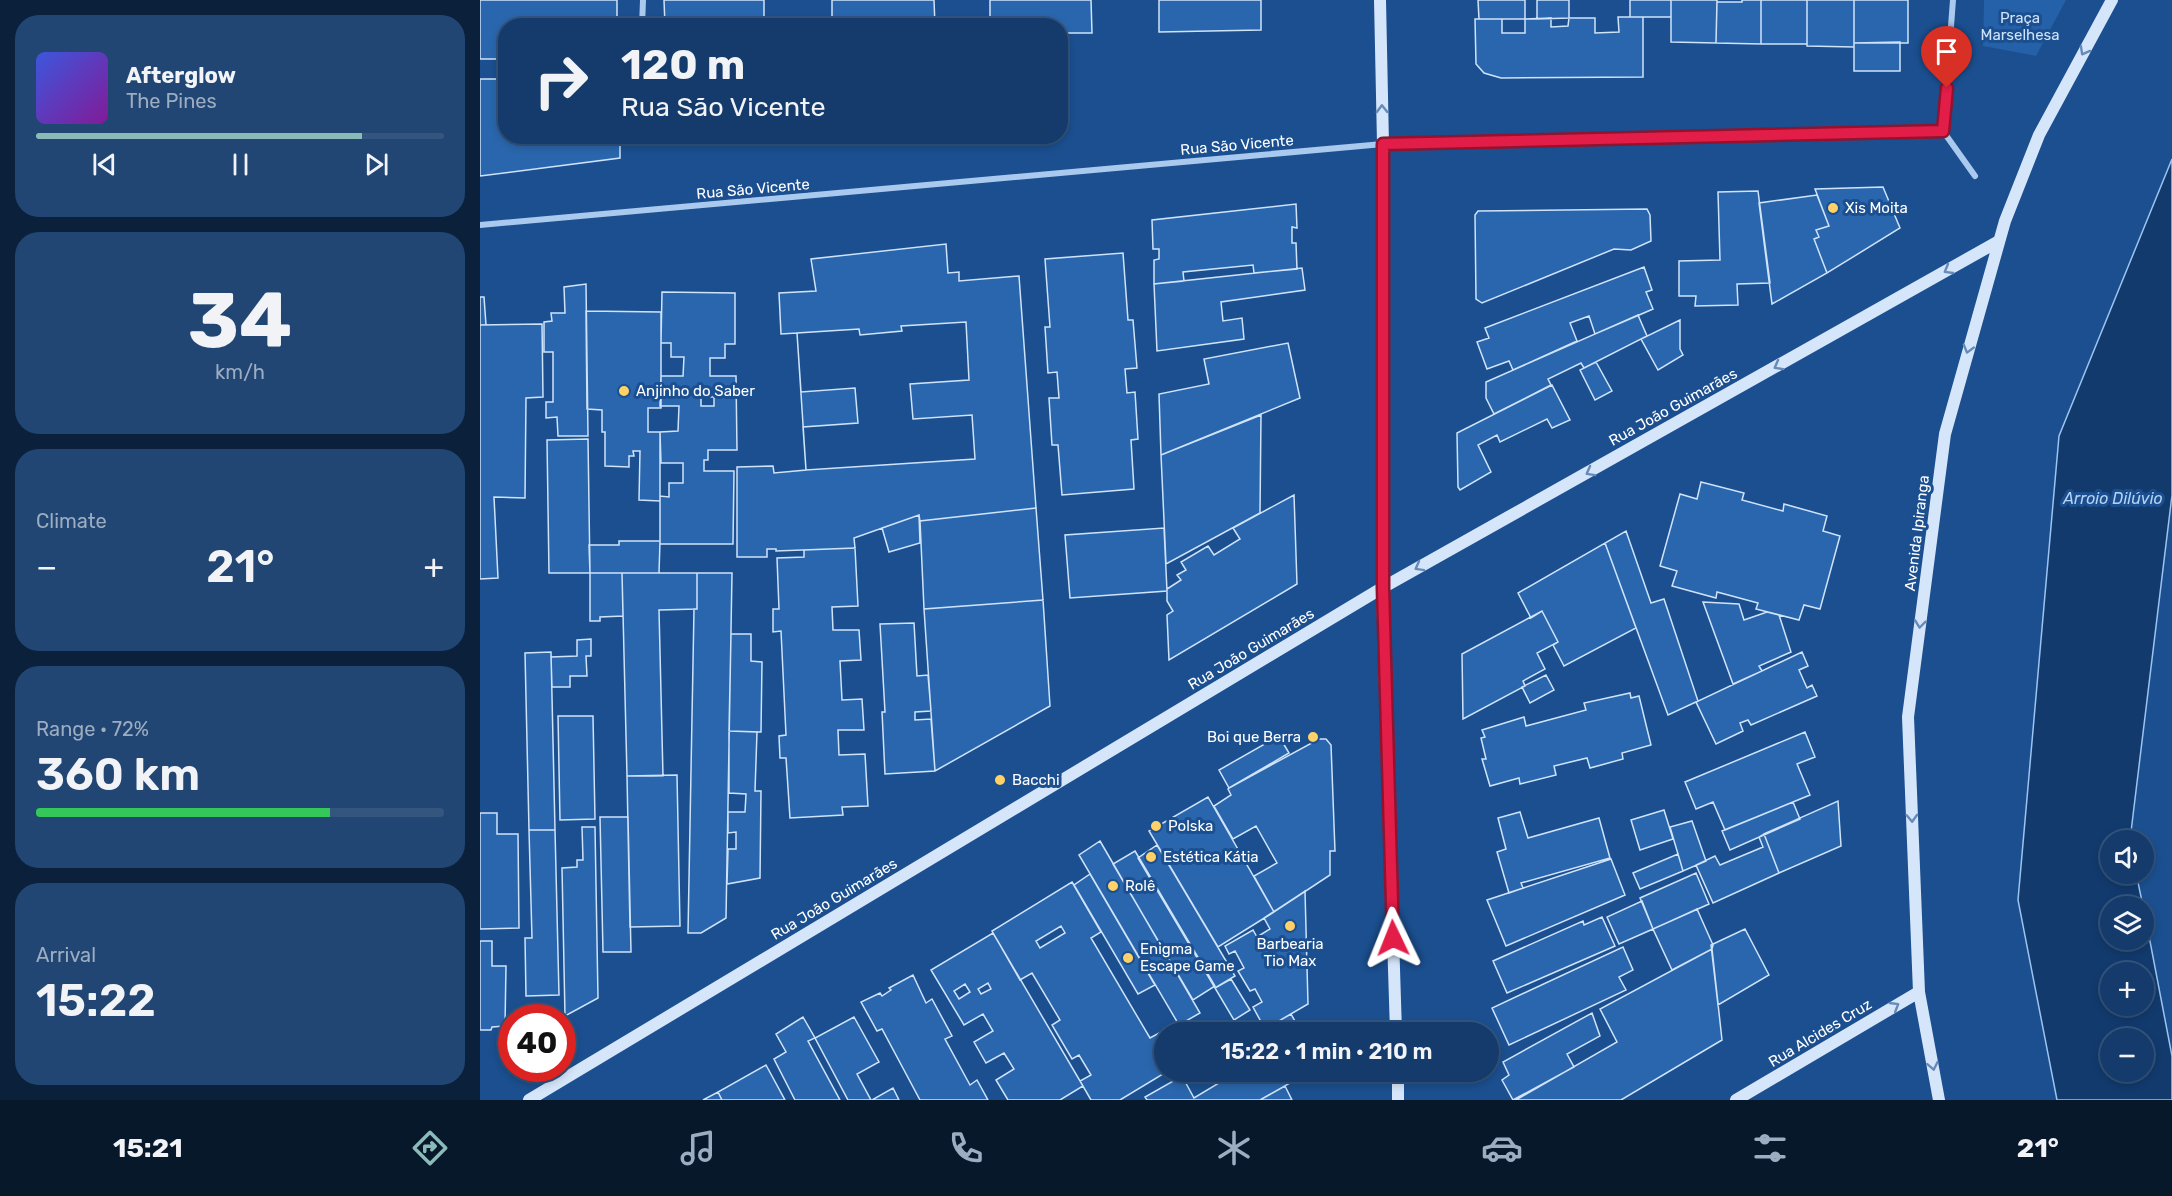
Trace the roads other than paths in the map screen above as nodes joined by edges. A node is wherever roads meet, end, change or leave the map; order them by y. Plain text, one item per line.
1 (643, 0) edge
2 (1380, 0) edge
3 (1953, 0) edge
4 (2112, 0) edge
5 (642, 18) edge
6 (1943, 131) junction
7 (1383, 144) junction
8 (1975, 176) dead end
9 (480, 225) edge
10 (1999, 241) junction
11 (1383, 588) junction
12 (1919, 992) junction
13 (1396, 1022) edge
14 (1398, 1082) edge
15 (529, 1100) edge
16 (1398, 1100) edge
17 (1736, 1100) edge
18 (1940, 1100) edge

1 - 5 street
7 -> 2 street
3 - 6 street
4 -> 10 street, Avenida Ipiranga
6 - 7 street, Rua São Vicente
6 - 8 street
7 - 9 street, Rua São Vicente
7 - 11 street
10 -> 11 street, Rua João Guimarães
10 -> 12 street, Avenida Ipiranga
11 - 13 street
11 - 15 street, Rua João Guimarães
17 -> 12 street, Rua Alcides Cruz
12 -> 18 street, Avenida Ipiranga
14 - 16 street

